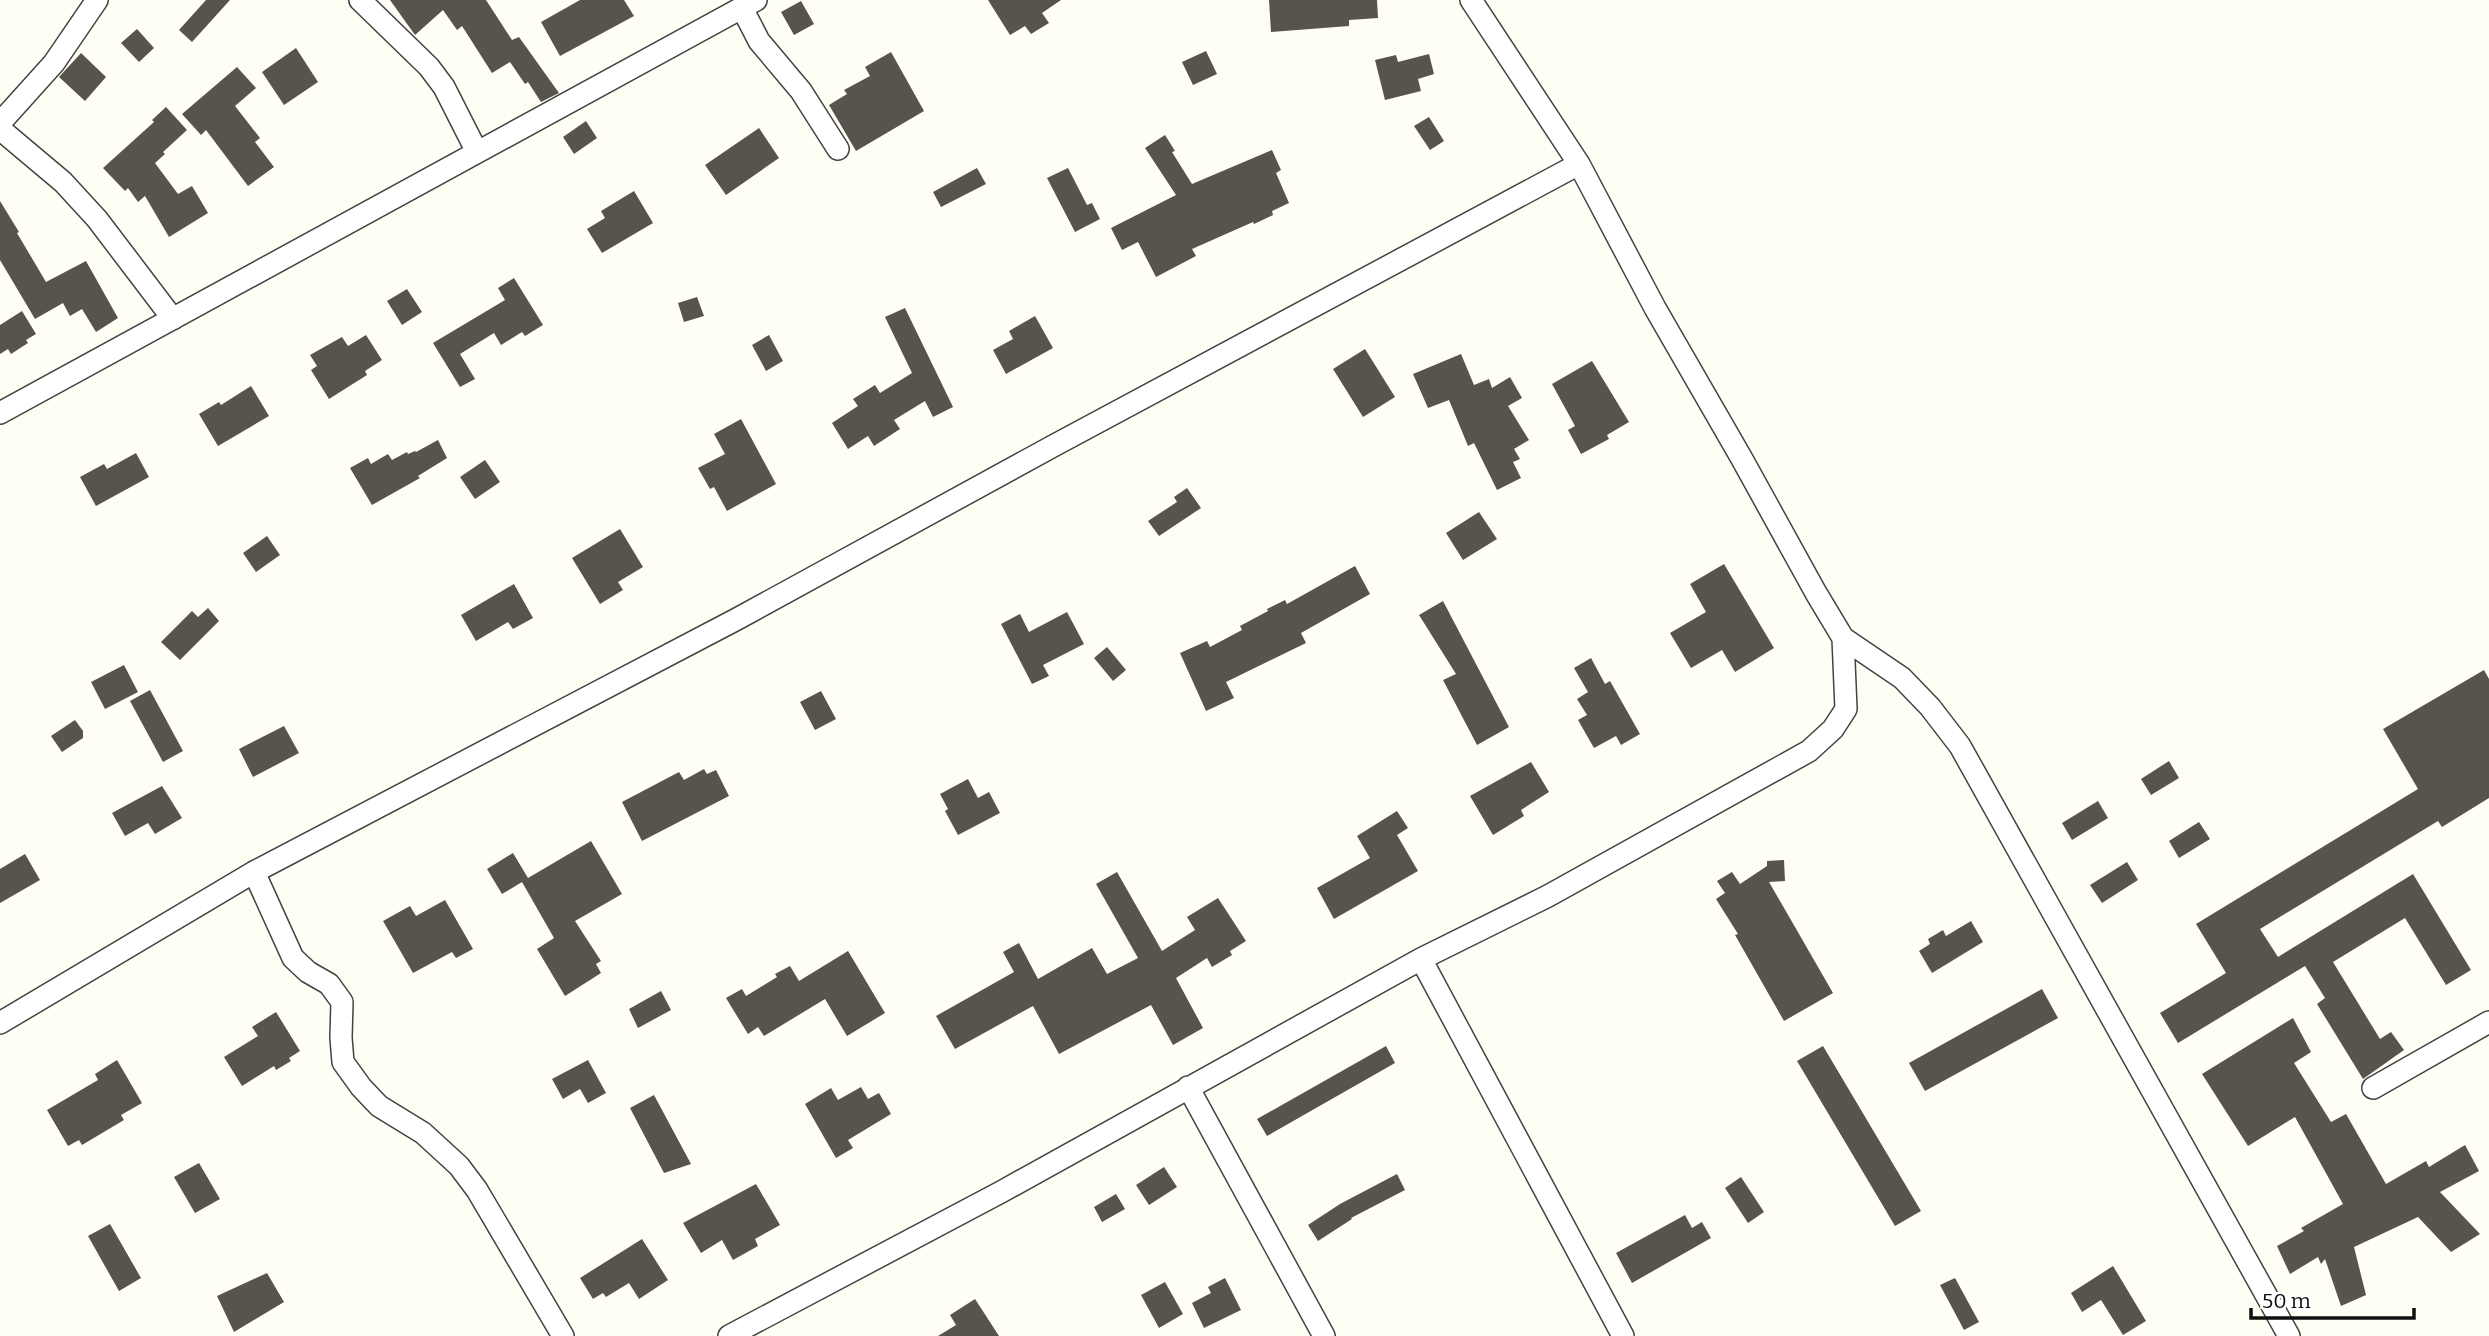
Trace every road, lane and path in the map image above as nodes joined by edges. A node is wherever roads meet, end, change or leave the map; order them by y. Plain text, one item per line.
1 (97, 0) edge
2 (360, 0) edge
3 (1471, 0) edge
4 (749, 4) edge
5 (0, 123) edge
6 (0, 129) edge
7 (838, 149) dead end
8 (477, 152) junction
9 (1579, 164) junction
10 (173, 319) junction
11 (0, 413) edge
12 (1843, 638) junction
13 (254, 872) junction
14 (1421, 959) junction
15 (2489, 1022) edge
16 (0, 1023) edge
17 (1188, 1087) junction
18 (2373, 1088) dead end
19 (563, 1336) edge
20 (729, 1336) edge
21 (1324, 1336) edge
22 (1623, 1336) edge
23 (2289, 1336) edge

1 - 5 street
2 - 8 street
3 - 9 street
4 - 7 street
4 - 8 street
6 - 10 street
8 - 10 street
9 - 12 street
9 - 13 street
10 - 11 street
12 - 14 street
12 - 23 street
13 - 16 street
13 - 19 street
14 - 17 street
14 - 22 street
15 - 18 street
17 - 20 street
17 - 21 street

